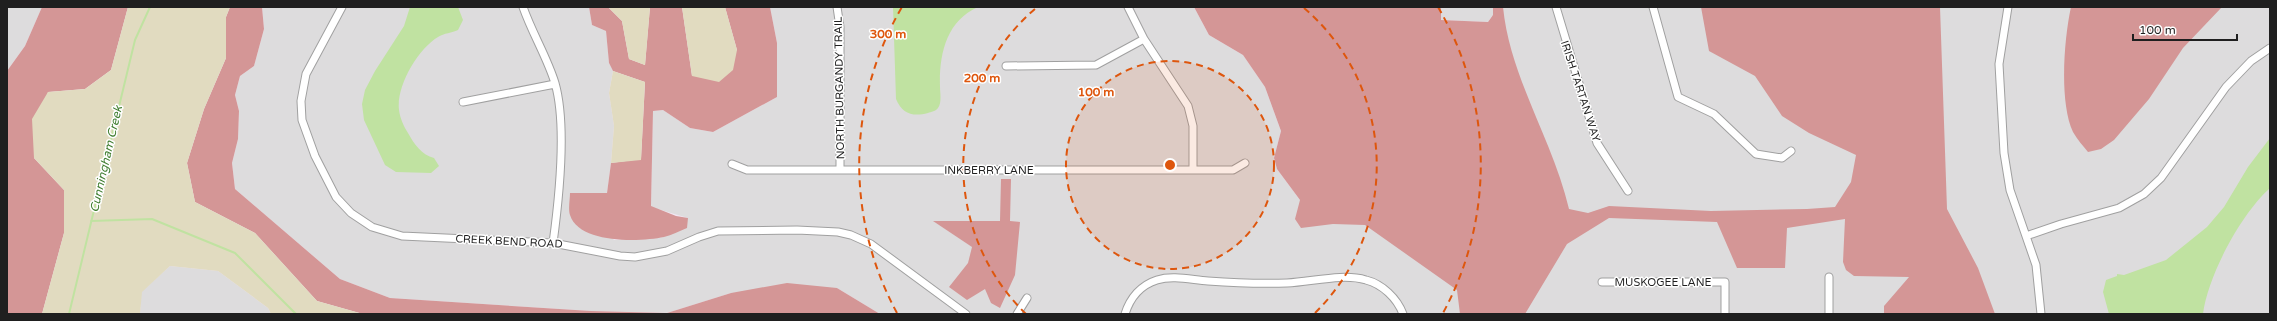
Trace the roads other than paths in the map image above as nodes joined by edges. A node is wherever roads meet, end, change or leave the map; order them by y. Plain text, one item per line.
1 (342, 7) edge
2 (523, 7) edge
3 (836, 7) edge
4 (1128, 7) edge
5 (1556, 7) edge
6 (1653, 7) edge
7 (2008, 7) edge
8 (1144, 39) junction
9 (2270, 48) edge
10 (1006, 66) dead end
11 (555, 84) junction
12 (463, 102) dead end
13 (1791, 151) dead end
14 (1245, 163) dead end
15 (732, 164) dead end
16 (840, 170) junction
17 (1193, 170) junction
18 (1628, 191) dead end
19 (2026, 236) junction
20 (553, 242) junction
21 (1829, 277) dead end
22 (1602, 282) dead end
23 (1027, 298) dead end
24 (966, 314) edge
25 (1017, 314) edge
26 (1125, 314) edge
27 (1403, 314) edge
28 (1725, 314) edge
29 (1829, 314) edge
30 (2041, 314) edge

1 - 20 street, CREEK BEND ROAD
2 - 11 street
3 - 16 street, NORTH BURGANDY TRAIL
4 - 8 street
5 - 18 street, IRISH TARTAN WAY
6 - 13 street
7 - 19 street
8 - 10 street
8 - 17 street
9 - 19 street
11 - 12 street
11 - 20 street
14 - 17 street, INKBERRY LANE
15 - 16 street, INKBERRY LANE
16 - 17 street, INKBERRY LANE
19 - 30 street
20 - 24 street, CREEK BEND ROAD
21 - 29 street
22 - 28 street, MUSKOGEE LANE
23 - 25 street
26 - 27 street

